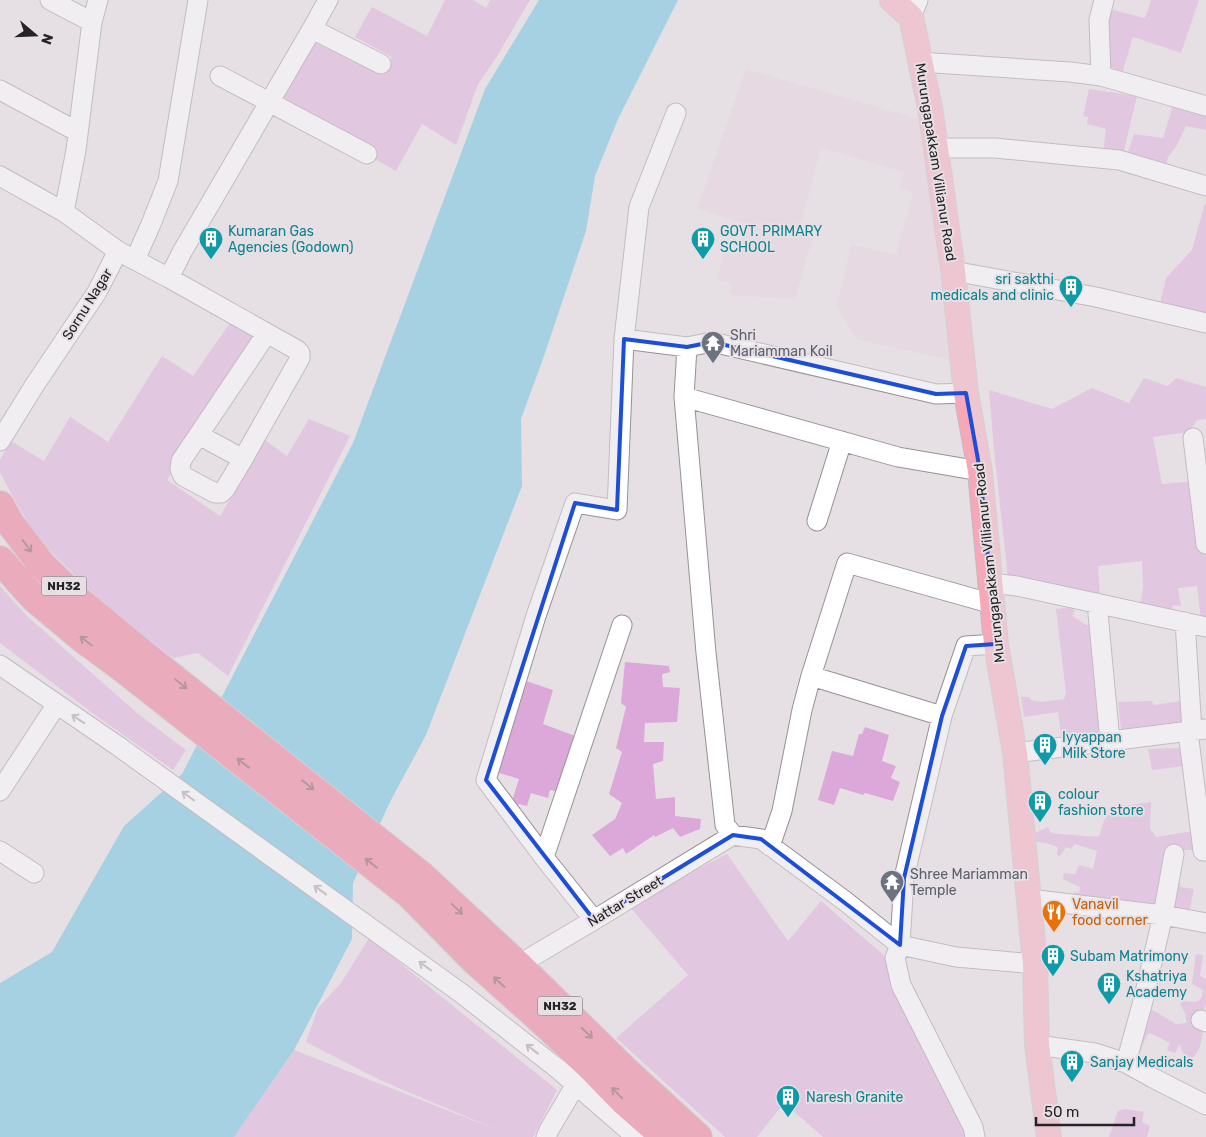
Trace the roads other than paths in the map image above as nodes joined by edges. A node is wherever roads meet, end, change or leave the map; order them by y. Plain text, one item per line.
1 (50, 0) edge
2 (98, 0) edge
3 (198, 0) edge
4 (328, 0) edge
5 (892, 0) edge
6 (1104, 0) edge
7 (914, 9) edge
8 (92, 22) junction
9 (312, 29) junction
10 (920, 62) junction
11 (381, 64) dead end
12 (220, 76) dead end
13 (1101, 76) junction
14 (0, 90) edge
15 (269, 103) junction
16 (1206, 106) edge
17 (676, 113) dead end
18 (78, 132) junction
19 (936, 148) junction
20 (367, 154) dead end
21 (0, 176) edge
22 (1206, 184) edge
23 (64, 212) junction
24 (127, 256) junction
25 (953, 271) junction
26 (169, 278) junction
27 (1206, 323) edge
28 (267, 333) junction
29 (624, 339) junction
30 (687, 347) junction
31 (966, 393) junction
32 (684, 397) junction
33 (198, 434) junction
34 (1193, 438) dead end
35 (0, 441) edge
36 (842, 441) junction
37 (243, 459) junction
38 (980, 471) junction
39 (0, 505) edge
40 (817, 521) dead end
41 (1206, 544) edge
42 (0, 560) edge
43 (992, 593) junction
44 (1097, 603) junction
45 (1185, 622) junction
46 (622, 625) dead end
47 (1206, 627) edge
48 (996, 644) junction
49 (134, 662) junction
50 (0, 665) edge
51 (811, 676) junction
52 (57, 704) junction
53 (942, 716) junction
54 (1195, 731) edge
55 (1110, 741) junction
56 (1014, 753) junction
57 (0, 791) edge
58 (732, 835) junction
59 (770, 846) junction
60 (0, 851) edge
61 (1203, 851) dead end
62 (1174, 854) dead end
63 (544, 857) junction
64 (34, 873) dead end
65 (415, 885) junction
66 (1029, 899) junction
67 (1163, 915) junction
68 (594, 920) junction
69 (1206, 923) edge
70 (900, 945) junction
71 (1035, 964) junction
72 (518, 965) junction
73 (1037, 1045) junction
74 (1126, 1062) junction
75 (576, 1084) junction
76 (1206, 1105) edge
77 (546, 1137) edge
78 (636, 1137) edge
79 (665, 1137) edge
80 (698, 1137) edge
81 (975, 1137) edge
82 (1049, 1137) edge

1 - 8 street
2 - 8 street
3 - 24 street, Sornu Nagar
4 - 9 street
5 - 7 main road, Murungapakkam Villianur Road
6 - 13 street
7 - 10 main road, Murungapakkam Villianur Road
8 - 18 street
9 - 11 street
9 - 15 street
10 - 13 street
10 - 19 main road, Murungapakkam Villianur Road
12 - 15 street
13 - 16 street
14 - 18 street
15 - 20 street
15 - 26 street
17 - 29 street
18 - 23 street
19 - 22 street
19 - 25 main road, Murungapakkam Villianur Road
21 - 23 street
23 - 24 street
24 - 26 street
24 - 35 street, Sornu Nagar
25 - 27 street
25 - 31 main road, Murungapakkam Villianur Road
26 - 28 street
28 - 33 street
28 - 37 street
29 - 30 street
29 - 63 street
30 - 31 street
30 - 32 street
31 - 38 main road, Murungapakkam Villianur Road
32 - 36 street
32 - 58 street
33 - 37 street
33 - 37 street
34 - 41 street
36 - 38 street
36 - 40 street
38 - 43 main road, Murungapakkam Villianur Road
39 -> 49 highway, NH32
49 -> 42 highway, NH32
43 - 44 street
43 - 48 main road, Murungapakkam Villianur Road
43 - 51 street
44 - 45 street
44 - 55 street
45 - 47 street
45 - 54 street
46 - 63 street
48 - 53 street
48 - 56 main road, Murungapakkam Villianur Road
49 - 65 highway, NH32
50 - 52 street
51 - 53 street
51 - 59 street
52 - 57 street
75 -> 52 street
53 - 70 street
54 - 55 street
54 - 61 street
55 - 56 street
56 - 66 main road, Murungapakkam Villianur Road
58 - 59 street
58 - 68 street, Nattar Street
59 - 70 street
60 - 64 street
62 - 67 street
63 - 68 street
65 -> 72 highway, NH32
79 -> 65 highway, NH32
66 - 67 street
66 - 71 main road, Murungapakkam Villianur Road
67 - 69 street
67 - 74 street
68 - 72 street, Nattar Street
70 - 71 street
70 - 81 street
71 - 73 main road, Murungapakkam Villianur Road
72 -> 80 highway, NH32
73 - 74 street
73 - 82 main road, Murungapakkam Villianur Road
74 - 76 street
75 - 77 street
75 - 78 street

